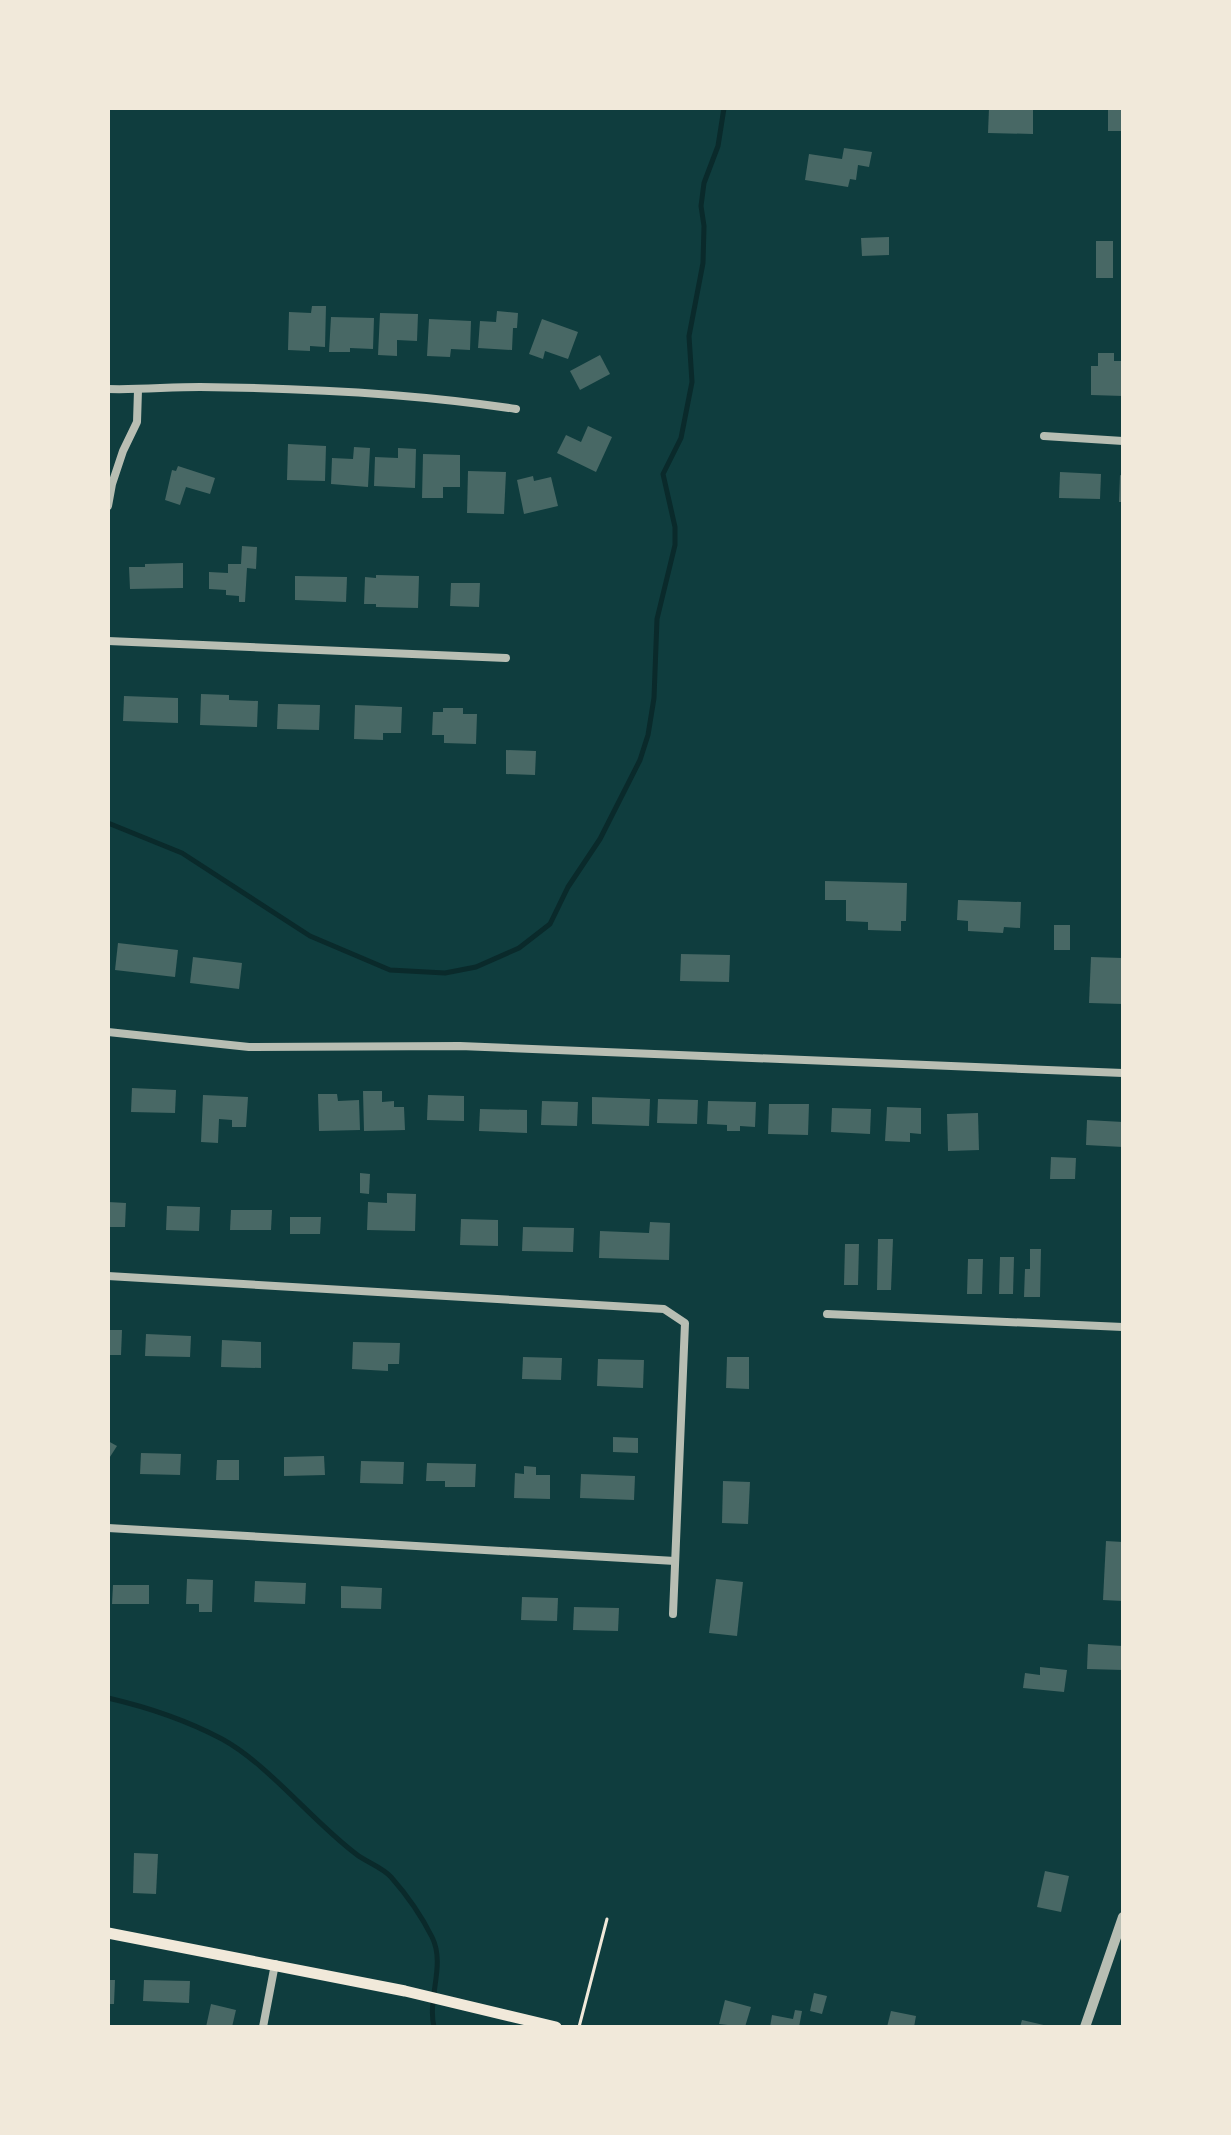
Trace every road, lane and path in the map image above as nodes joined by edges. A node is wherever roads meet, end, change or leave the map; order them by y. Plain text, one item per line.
1 (108, 389) edge
2 (138, 390) junction
3 (516, 409) dead end
4 (1044, 436) dead end
5 (1123, 441) edge
6 (108, 506) edge
7 (108, 641) edge
8 (506, 658) dead end
9 (108, 1032) edge
10 (1123, 1073) edge
11 (108, 1276) edge
12 (827, 1314) dead end
13 (1123, 1327) edge
14 (108, 1528) edge
15 (675, 1561) junction
16 (673, 1614) dead end
17 (1123, 1917) edge
18 (607, 1919) dead end
19 (108, 1933) edge
20 (275, 1964) junction
21 (263, 2027) edge
22 (556, 2027) edge
23 (579, 2027) edge
24 (1085, 2027) edge

1 - 2 street
2 - 3 street
2 - 6 street
4 - 5 street
7 - 8 street
9 - 10 street
11 - 15 street
12 - 13 street
14 - 15 street
15 - 16 street
17 - 24 street
18 - 23 path
19 - 20 main road
20 - 21 street
20 - 22 main road

